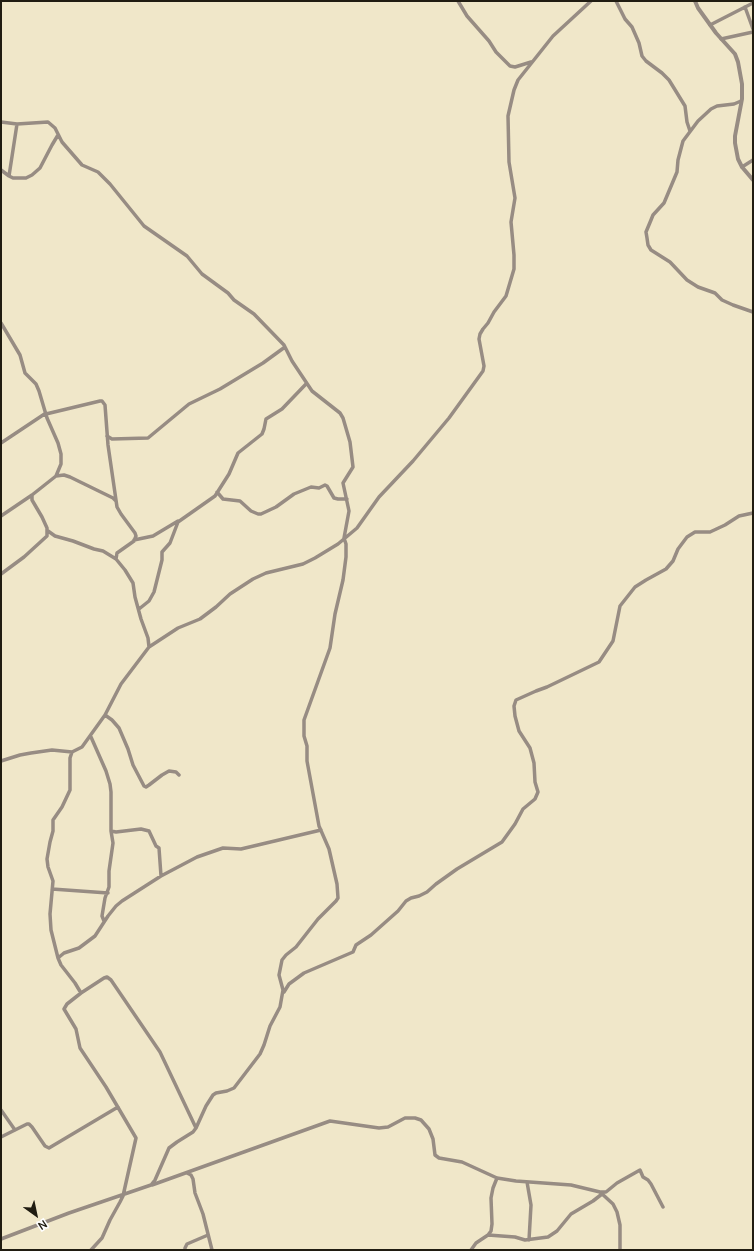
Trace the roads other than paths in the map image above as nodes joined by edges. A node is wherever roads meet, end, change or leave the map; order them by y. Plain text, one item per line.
1 (458, 1) edge
2 (591, 1) edge
3 (616, 1) edge
4 (695, 1) edge
5 (753, 3) edge
6 (745, 7) junction
7 (710, 25) junction
8 (753, 29) edge
9 (753, 32) edge
10 (721, 39) junction
11 (532, 62) junction
12 (741, 101) junction
13 (1, 122) edge
14 (17, 124) junction
15 (690, 131) junction
16 (58, 135) junction
17 (753, 160) edge
18 (742, 167) junction
19 (1, 170) edge
20 (8, 176) junction
21 (753, 180) edge
22 (753, 312) edge
23 (1, 323) edge
24 (285, 347) junction
25 (306, 384) junction
26 (46, 413) junction
27 (107, 436) junction
28 (1, 443) edge
29 (60, 468) junction
30 (64, 475) junction
31 (56, 476) junction
32 (217, 492) junction
33 (32, 495) junction
34 (347, 499) junction
35 (116, 501) junction
36 (753, 513) edge
37 (1, 516) edge
38 (179, 520) junction
39 (48, 531) junction
40 (47, 536) junction
41 (55, 536) junction
42 (344, 538) junction
43 (134, 540) junction
44 (116, 559) junction
45 (1, 574) edge
46 (139, 609) junction
47 (149, 647) junction
48 (105, 715) junction
49 (91, 737) junction
50 (72, 752) junction
51 (1, 761) edge
52 (179, 775) dead end
53 (321, 830) junction
54 (111, 831) junction
55 (161, 876) junction
56 (52, 889) junction
57 (108, 893) junction
58 (104, 921) junction
59 (58, 958) junction
60 (81, 993) junction
61 (283, 993) junction
62 (118, 1107) junction
63 (1, 1110) edge
64 (196, 1128) junction
65 (15, 1130) junction
66 (1, 1137) edge
67 (186, 1172) junction
68 (497, 1178) junction
69 (527, 1182) junction
70 (151, 1185) junction
71 (601, 1193) junction
72 (123, 1196) junction
73 (663, 1207) dead end
74 (208, 1235) junction
75 (488, 1235) junction
76 (1, 1239) edge
77 (529, 1240) junction
78 (91, 1250) edge
79 (185, 1250) edge
80 (212, 1250) edge
81 (471, 1250) edge
82 (620, 1250) edge

1 - 11 street
2 - 11 street
3 - 15 street
4 - 7 street
5 - 6 street
6 - 7 street
6 - 8 street
7 - 10 street
9 - 10 street
10 - 12 street
11 - 42 street
12 - 15 street
12 - 18 street
13 - 14 street
14 - 16 street
14 - 20 street
15 - 22 street
16 - 20 street
16 - 24 street
17 - 18 street
18 - 21 street
19 - 20 street
23 - 26 street
24 - 25 street
24 - 27 street
25 - 32 street
25 - 34 street
26 - 27 street
26 - 28 street
26 - 29 street
27 - 35 street
29 - 30 street
29 - 31 street
30 - 31 street
30 - 35 street
31 - 33 street
32 - 34 street
32 - 38 street
33 - 37 street
33 - 39 street
34 - 42 street
35 - 43 street
36 - 61 street
38 - 43 street
38 - 46 street
39 - 40 street
39 - 41 street
40 - 41 street
40 - 45 street
41 - 44 street
42 - 47 street
42 - 53 street
43 - 44 street
44 - 46 street
46 - 47 street
47 - 48 street
48 - 49 street
48 - 52 street
49 - 50 street
49 - 54 street
50 - 51 street
50 - 56 street
53 - 55 street
53 - 61 street
54 - 55 street
54 - 57 street
55 - 58 street
56 - 57 street
56 - 59 street
57 - 58 street
58 - 59 street
59 - 60 street
60 - 62 street
60 - 64 street
61 - 64 street
62 - 65 street
62 - 72 street
63 - 65 street
64 - 70 street
65 - 66 street
67 - 68 street
67 - 70 street
67 - 74 street
68 - 69 street
68 - 75 street
69 - 71 street
69 - 77 street
70 - 72 street
71 - 73 street
71 - 77 street
71 - 82 street
72 - 76 street
72 - 78 street
74 - 79 street
74 - 80 street
75 - 77 street
75 - 81 street

